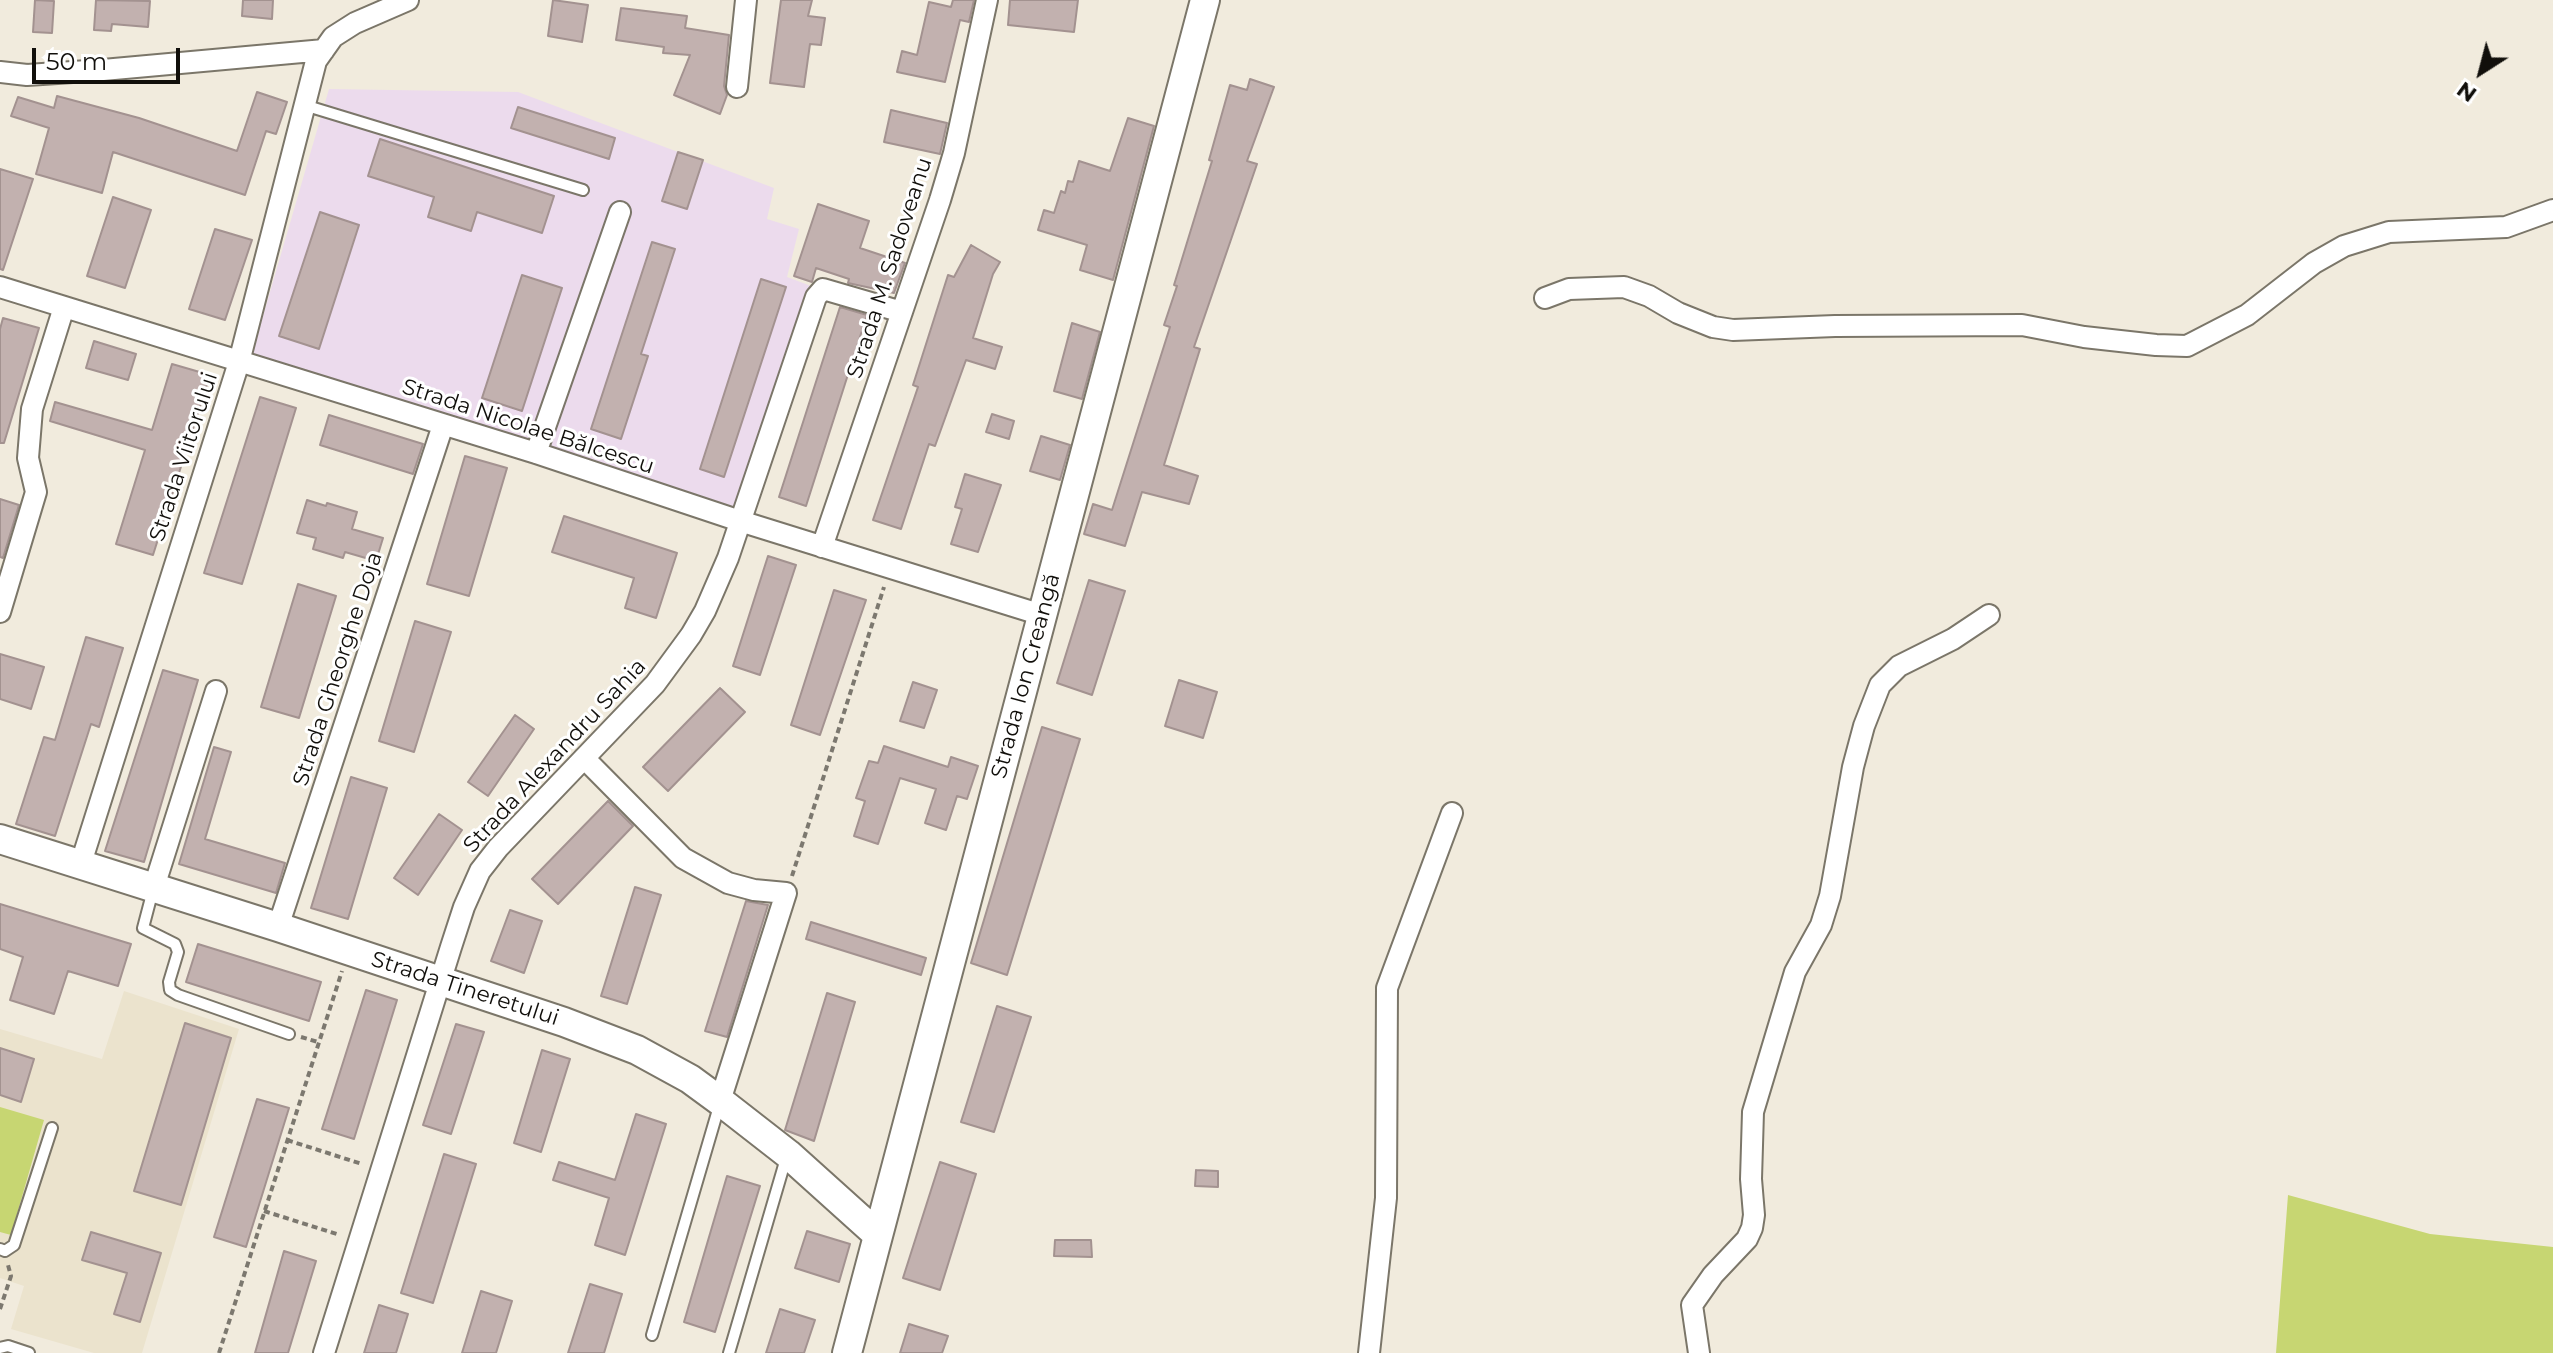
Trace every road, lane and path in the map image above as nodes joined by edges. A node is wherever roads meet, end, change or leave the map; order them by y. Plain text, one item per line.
1 (408, 0) edge
2 (746, 0) edge
3 (987, 0) edge
4 (1205, 0) edge
5 (320, 55) junction
6 (0, 72) edge
7 (737, 87) dead end
8 (304, 105) junction
9 (583, 190) dead end
10 (2553, 210) edge
11 (620, 212) dead end
12 (0, 287) edge
13 (1545, 298) dead end
14 (64, 307) junction
15 (902, 312) junction
16 (239, 362) junction
17 (443, 425) junction
18 (536, 453) junction
19 (740, 521) junction
20 (822, 547) junction
21 (890, 569) junction
22 (0, 612) edge
23 (1042, 615) junction
24 (1989, 615) dead end
25 (216, 691) dead end
26 (584, 758) junction
27 (1452, 813) dead end
28 (0, 839) edge
29 (81, 863) junction
30 (154, 887) junction
31 (786, 893) junction
32 (278, 927) junction
33 (344, 963) dead end
34 (440, 981) junction
35 (289, 1034) dead end
36 (720, 1101) junction
37 (52, 1128) dead end
38 (287, 1140) junction
39 (788, 1154) junction
40 (358, 1178) dead end
41 (264, 1211) junction
42 (340, 1235) dead end
43 (878, 1235) junction
44 (3, 1250) edge
45 (0, 1309) edge
46 (652, 1335) dead end
47 (0, 1348) edge
48 (29, 1353) edge
49 (219, 1353) edge
50 (324, 1353) edge
51 (729, 1353) edge
52 (847, 1353) edge
53 (1369, 1353) edge
54 (1699, 1353) edge

1 - 5 street
2 - 7 street
3 - 15 street, Strada M. Sadoveanu
4 - 23 street, Strada Ion Creangă
5 - 6 street
5 - 8 street, Strada Viitorului
8 - 9 lane
8 - 16 street, Strada Viitorului
10 - 13 street
11 - 18 street
12 - 14 street, Strada Nicolae Bălcescu
14 - 16 street, Strada Nicolae Bălcescu
14 - 22 street
15 - 19 street, Strada Alexandru Sahia
15 - 20 street, Strada M. Sadoveanu
16 - 17 street, Strada Nicolae Bălcescu
16 - 29 street, Strada Viitorului
17 - 18 street, Strada Nicolae Bălcescu
17 - 32 street, Strada Gheorghe Doja
18 - 19 street, Strada Nicolae Bălcescu
19 - 20 street, Strada Nicolae Bălcescu
19 - 26 street, Strada Alexandru Sahia
20 - 21 street, Strada Nicolae Bălcescu
21 - 23 street, Strada Nicolae Bălcescu
21 - 31 path
23 - 43 street, Strada Ion Creangă
24 - 54 street
25 - 30 street
26 - 31 street
26 - 34 street, Strada Alexandru Sahia
27 - 53 street
28 - 29 street, Strada Tineretului
29 - 30 street, Strada Tineretului
30 - 32 street, Strada Tineretului
30 - 35 lane
31 - 36 street
32 - 34 street, Strada Tineretului
33 - 38 path
34 - 36 street, Strada Tineretului
34 - 50 street, Strada Alexandru Sahia
36 - 39 street, Strada Tineretului
36 - 46 lane
37 - 44 lane
38 - 40 path
38 - 41 path
39 - 43 street, Strada Tineretului
39 - 51 lane
41 - 42 path
41 - 49 path
43 - 52 street, Strada Ion Creangă
44 - 45 path
47 - 48 lane

